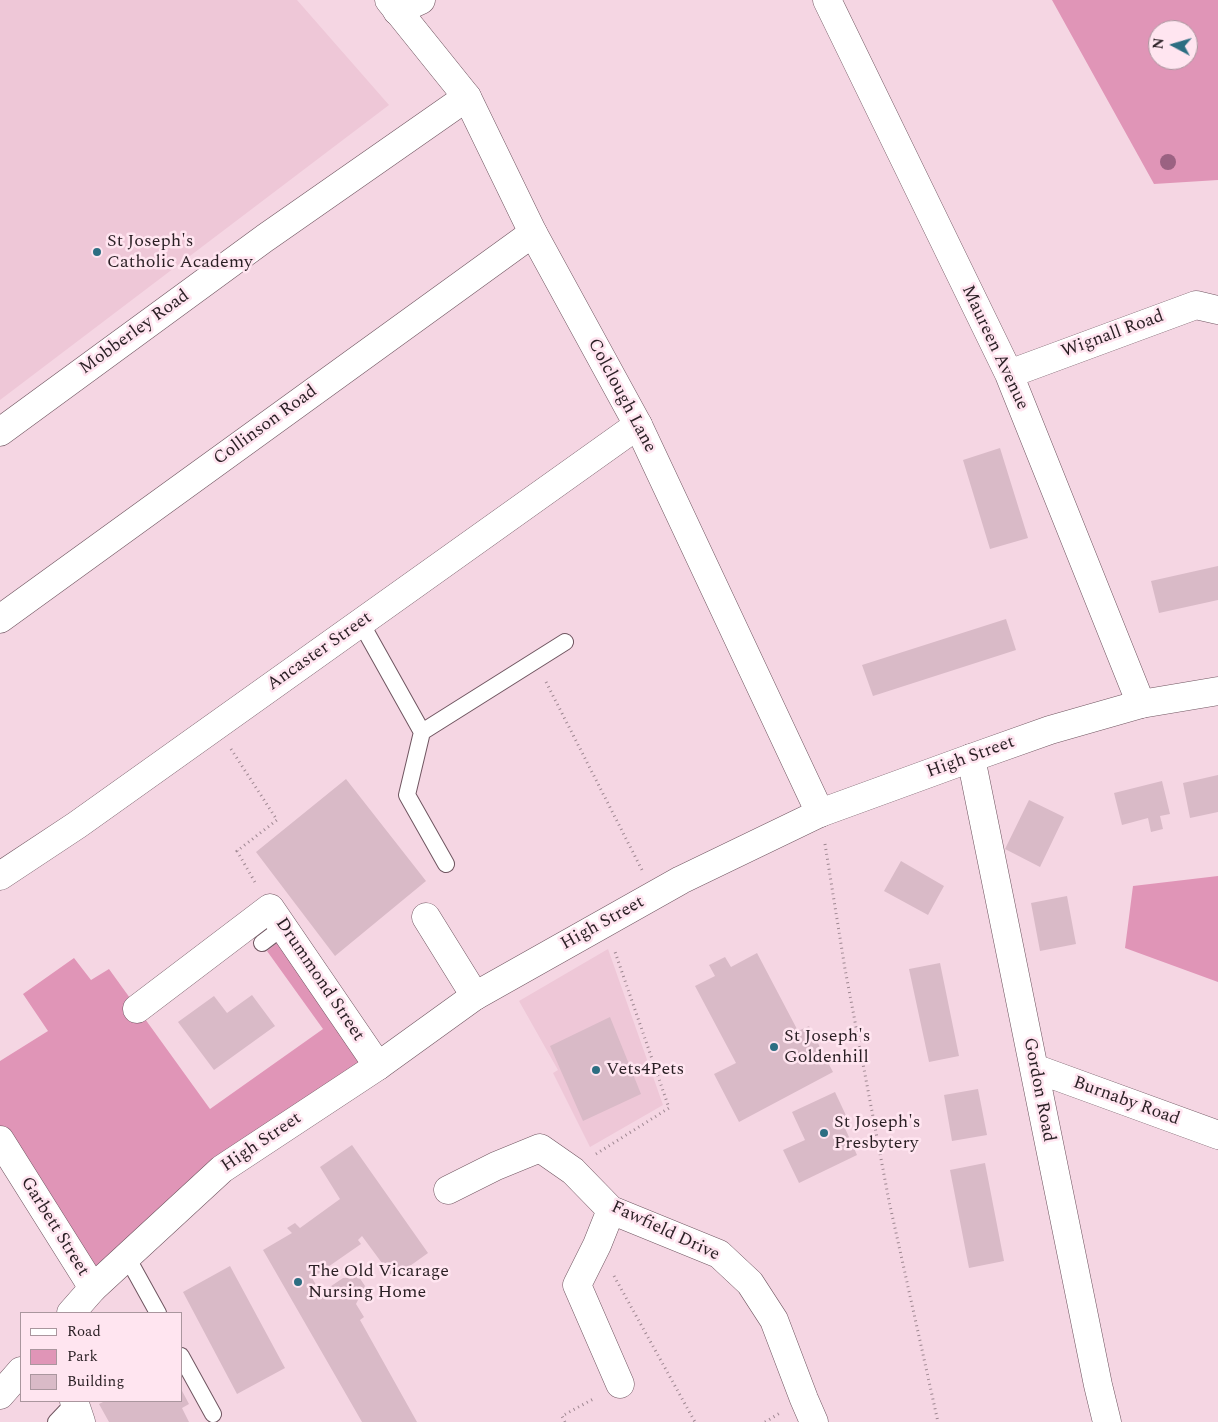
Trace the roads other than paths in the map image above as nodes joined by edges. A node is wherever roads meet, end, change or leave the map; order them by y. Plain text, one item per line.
1 (827, 0) edge
2 (402, 4) edge
3 (467, 97) junction
4 (533, 233) junction
5 (1218, 310) edge
6 (1009, 374) junction
7 (638, 425) junction
8 (0, 432) edge
9 (0, 619) edge
10 (361, 623) junction
11 (565, 642) dead end
12 (1218, 691) edge
13 (1141, 704) junction
14 (422, 732) junction
15 (971, 758) junction
16 (820, 813) junction
17 (446, 864) dead end
18 (0, 876) edge
19 (426, 917) dead end
20 (475, 996) junction
21 (137, 1009) dead end
22 (378, 1066) junction
23 (1034, 1068) junction
24 (1218, 1135) edge
25 (0, 1140) edge
26 (448, 1190) dead end
27 (611, 1210) junction
28 (127, 1257) junction
29 (93, 1288) junction
30 (72, 1312) edge
31 (157, 1312) edge
32 (182, 1358) edge
33 (20, 1372) edge
34 (620, 1384) road end
35 (0, 1396) edge
36 (77, 1408) edge
37 (213, 1414) dead end
38 (56, 1422) edge
39 (814, 1422) edge
40 (1107, 1422) edge

1 - 6 street, Maureen Avenue
2 - 3 street, Colclough Lane
3 - 4 street, Colclough Lane
3 - 8 street, Mobberley Road
4 - 7 street, Colclough Lane
4 - 9 street, Collinson Road
5 - 6 street, Wignall Road
6 - 13 street, Maureen Avenue
7 - 10 street, Ancaster Street
7 - 16 street, Colclough Lane
10 - 14 lane
10 - 18 street, Ancaster Street
11 - 14 lane
12 - 13 street, High Street
13 - 15 street, High Street
14 - 17 lane
15 - 16 street, High Street
15 - 23 street, Gordon Road
16 - 20 street, High Street
19 - 20 street
20 - 22 street, High Street
21 - 22 street, Drummond Street
22 - 28 street, High Street
23 - 24 street, Burnaby Road
23 - 40 street, Gordon Road
25 - 29 street, Garbett Street
26 - 27 street, Fawfield Drive
27 - 34 street
27 - 39 street, Fawfield Drive
28 - 29 street, High Street
28 - 31 lane
29 - 30 street, High Street
32 - 37 lane
33 - 35 street
36 - 38 lane

